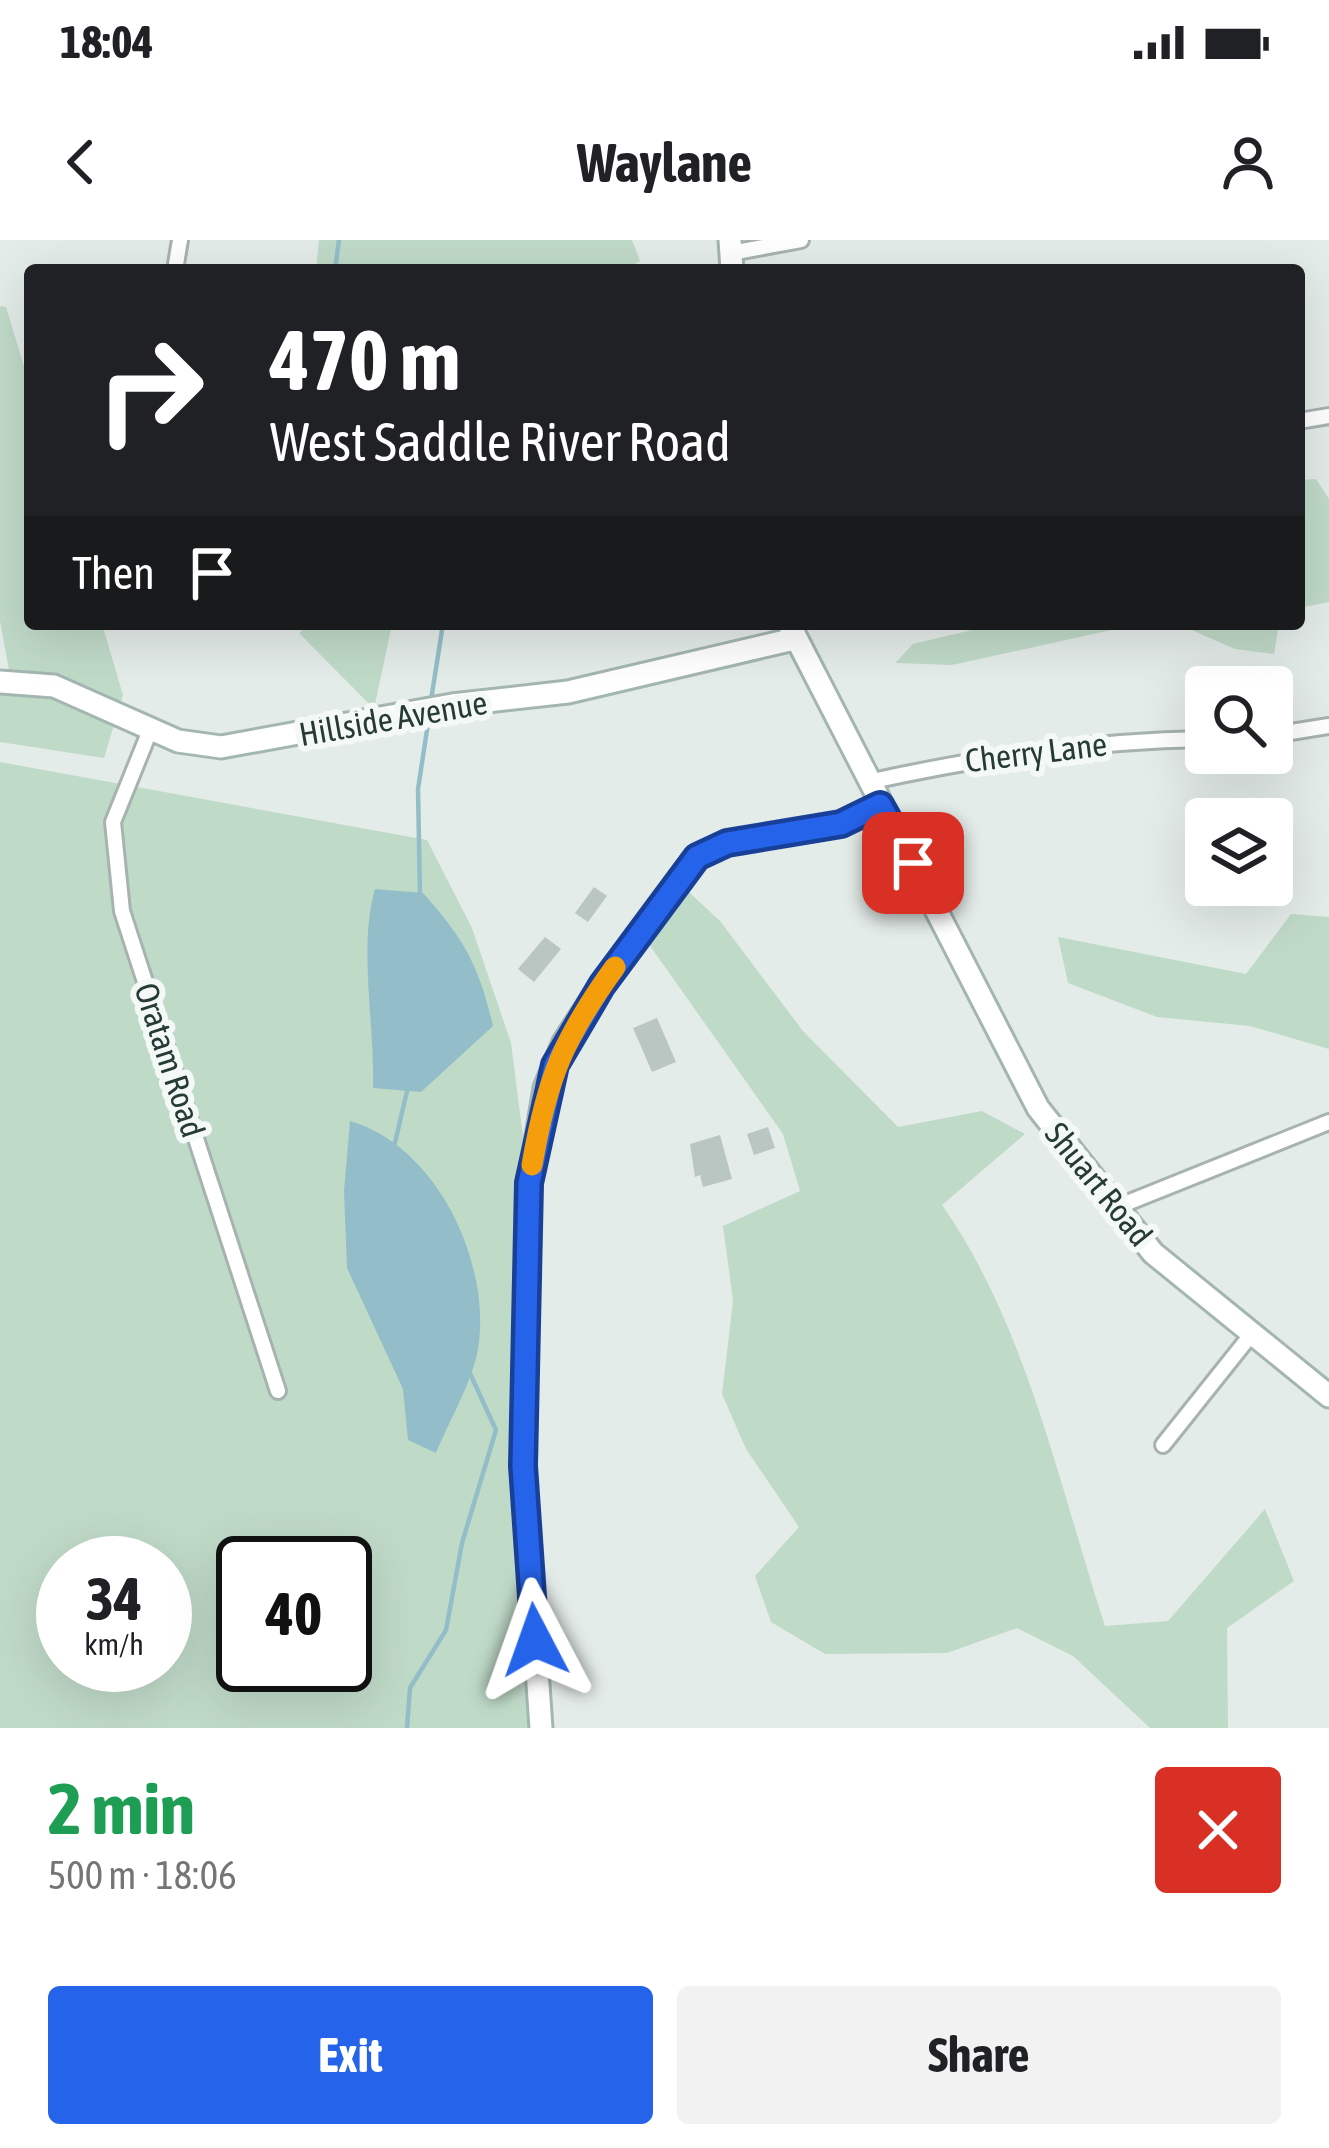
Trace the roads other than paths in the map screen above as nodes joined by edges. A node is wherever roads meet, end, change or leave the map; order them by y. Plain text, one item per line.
1 (801, 240) edge
2 (731, 254) edge
3 (792, 631) edge
4 (0, 682) edge
5 (1329, 726) edge
6 (151, 728) junction
7 (1293, 732) edge
8 (1185, 740) edge
9 (868, 782) junction
10 (880, 805) junction
11 (1329, 1122) edge
12 (1117, 1207) junction
13 (1250, 1336) junction
14 (278, 1391) dead end
15 (1329, 1396) edge
16 (1162, 1445) dead end
17 (541, 1728) edge

1 - 2 street
3 - 6 street, Hillside Avenue
3 - 9 street, Shuart Road
4 - 6 street, Hillside Avenue
5 - 7 street
6 - 14 street, Oratam Road
8 - 9 street, Cherry Lane
9 - 10 street, Shuart Road
10 - 12 street, Shuart Road
10 - 17 street
11 - 12 street
12 - 13 street, Shuart Road
13 - 15 street, Shuart Road
13 - 16 street

